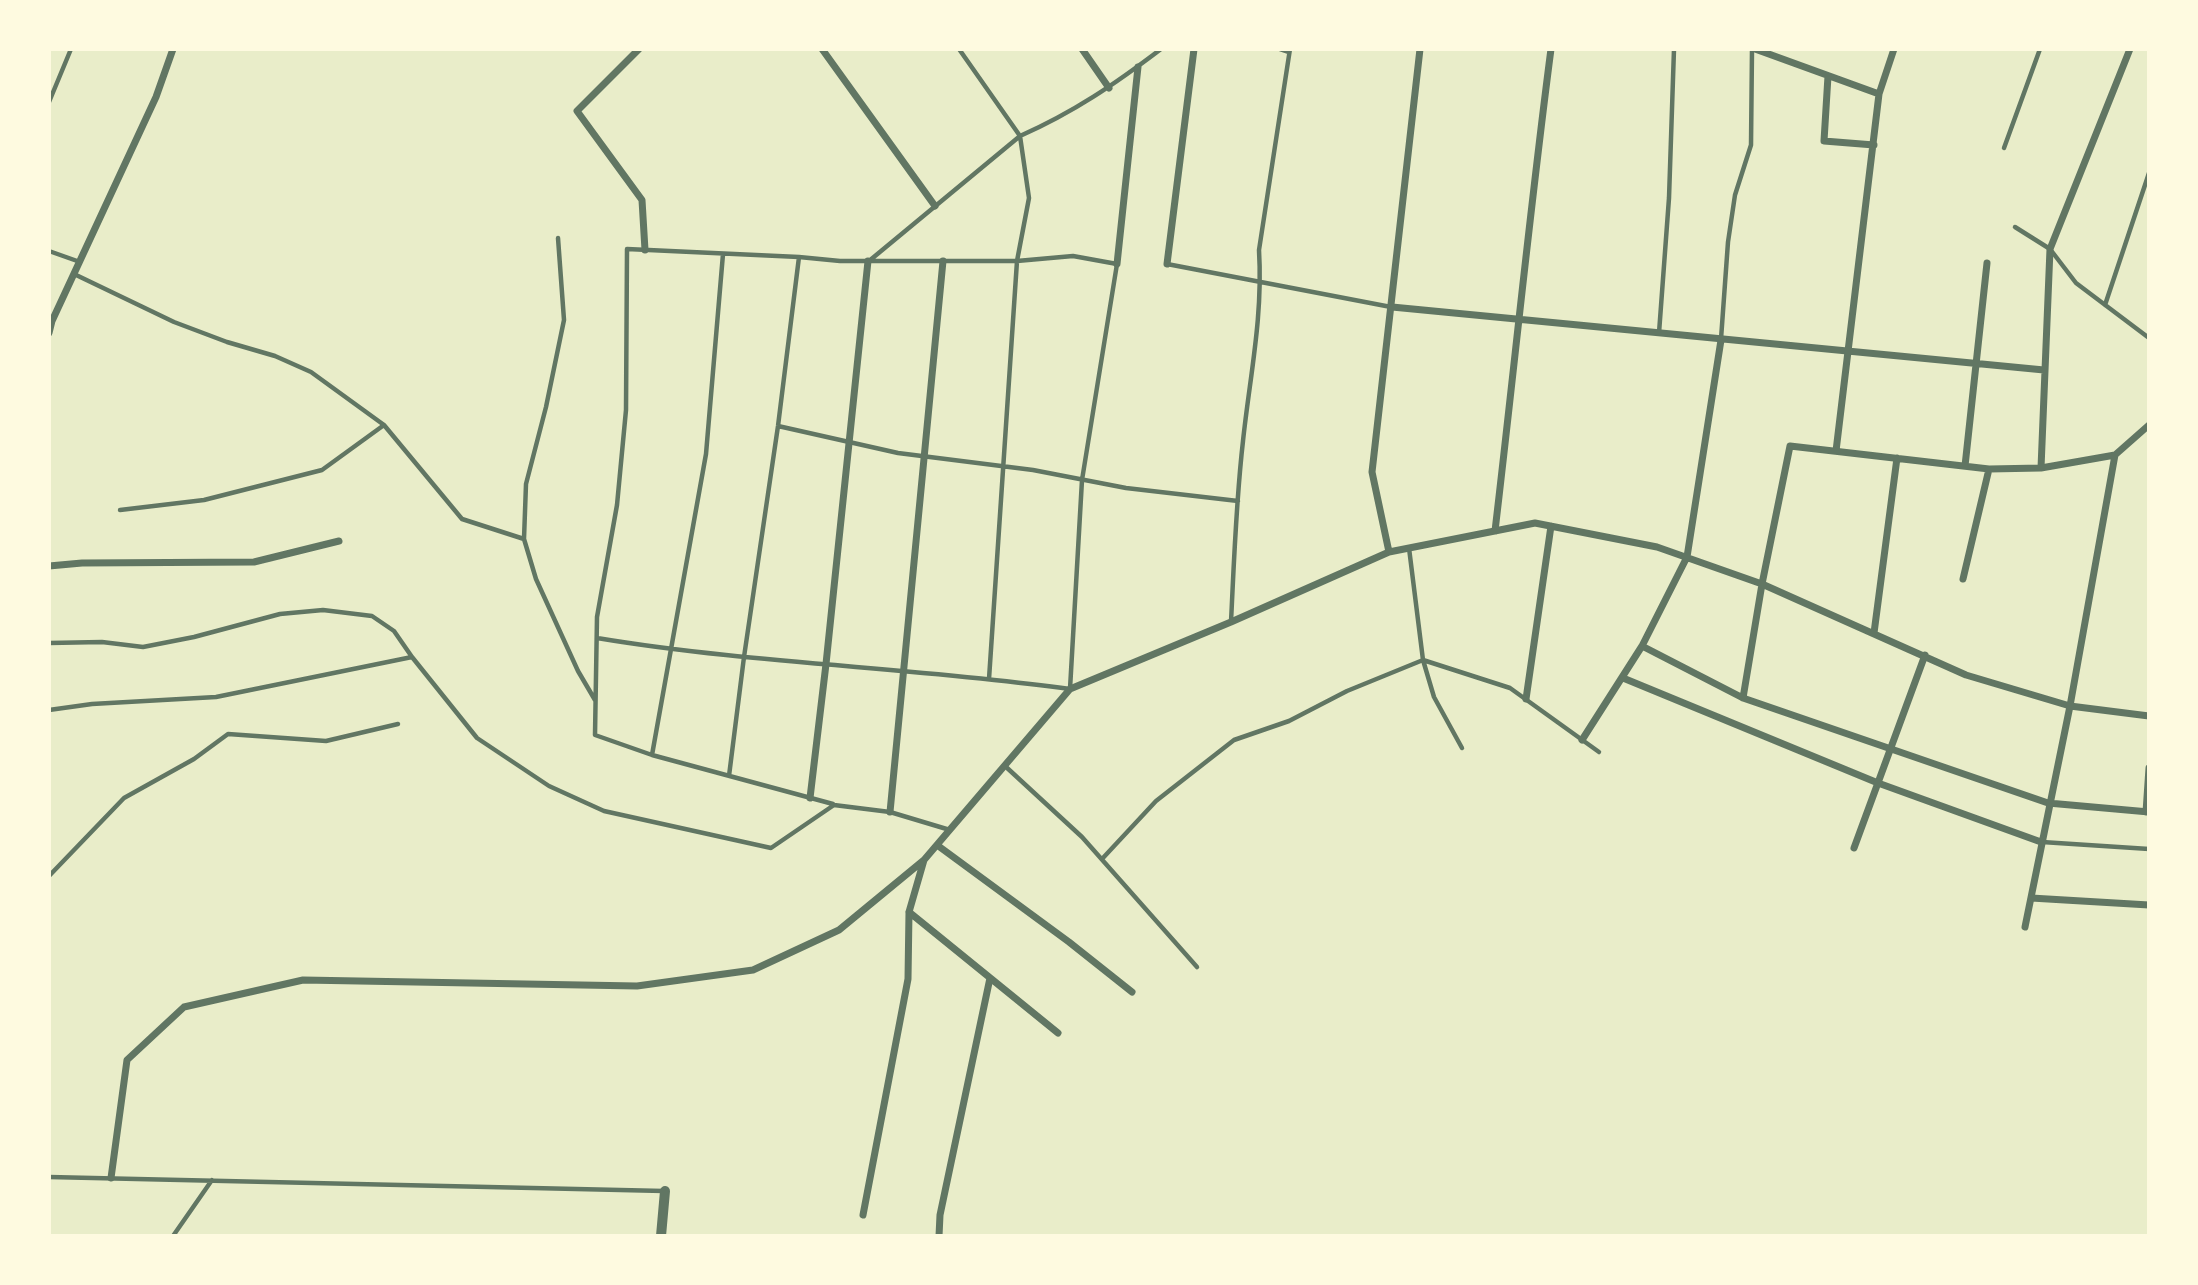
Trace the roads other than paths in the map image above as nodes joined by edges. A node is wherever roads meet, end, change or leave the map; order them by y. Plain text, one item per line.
1 (71, 49) edge
2 (173, 49) edge
3 (639, 49) edge
4 (822, 49) edge
5 (959, 49) edge
6 (1082, 49) edge
7 (1161, 49) edge
8 (1194, 49) edge
9 (1280, 49) edge
10 (1420, 49) edge
11 (1551, 49) edge
12 (1674, 49) edge
13 (1753, 49) edge
14 (1894, 49) edge
15 (2040, 49) edge
16 (2130, 49) edge
17 (1289, 50) edge
18 (1138, 66) junction
19 (1828, 76) junction
20 (1109, 88) junction
21 (1880, 94) junction
22 (49, 102) edge
23 (1020, 136) junction
24 (1874, 145) junction
25 (2004, 148) dead end
26 (2149, 173) edge
27 (935, 206) junction
28 (2015, 227) dead end
29 (558, 238) dead end
30 (2050, 249) junction
31 (645, 250) junction
32 (49, 251) edge
33 (723, 254) junction
34 (799, 257) junction
35 (868, 261) junction
36 (943, 261) junction
37 (1017, 261) junction
38 (80, 262) junction
39 (1987, 263) dead end
40 (1117, 264) junction
41 (1167, 264) joint
42 (74, 274) junction
43 (1261, 282) junction
44 (2105, 305) junction
45 (1392, 307) junction
46 (1520, 319) junction
47 (49, 333) edge
48 (1659, 333) junction
49 (2149, 338) edge
50 (1721, 340) junction
51 (1848, 350) junction
52 (1976, 363) junction
53 (2044, 370) junction
54 (384, 425) junction
55 (2149, 425) edge
56 (778, 426) junction
57 (850, 442) junction
58 (1836, 451) junction
59 (2115, 455) junction
60 (924, 457) junction
61 (1897, 458) junction
62 (1965, 466) junction
63 (1004, 467) junction
64 (2041, 468) junction
65 (1989, 469) junction
66 (1082, 480) junction
67 (1238, 501) junction
68 (120, 510) dead end
69 (1552, 526) junction
70 (1495, 531) junction
71 (524, 539) junction
72 (340, 541) dead end
73 (1409, 548) junction
74 (1388, 552) junction
75 (1687, 557) junction
76 (49, 566) edge
77 (1963, 579) dead end
78 (1762, 584) junction
79 (1231, 622) junction
80 (1874, 633) junction
81 (597, 638) junction
82 (49, 643) edge
83 (1643, 646) junction
84 (669, 650) junction
85 (1925, 655) junction
86 (412, 657) junction
87 (744, 657) junction
88 (1423, 660) junction
89 (827, 664) junction
90 (905, 671) junction
91 (1623, 678) junction
92 (989, 679) junction
93 (1070, 689) junction
94 (1743, 698) junction
95 (1526, 699) junction
96 (596, 701) junction
97 (2070, 706) junction
98 (49, 710) edge
99 (2149, 716) edge
100 (398, 724) dead end
101 (1582, 740) junction
102 (1462, 748) dead end
103 (1891, 750) junction
104 (1599, 752) dead end
105 (652, 755) junction
106 (1005, 766) junction
107 (2149, 768) edge
108 (729, 776) junction
109 (1878, 783) junction
110 (810, 798) junction
111 (2048, 803) junction
112 (834, 805) junction
113 (890, 812) junction
114 (2147, 812) edge
115 (950, 830) junction
116 (2041, 842) junction
117 (937, 845) junction
118 (1854, 848) dead end
119 (2149, 849) edge
120 (1102, 859) junction
121 (924, 860) junction
122 (49, 876) edge
123 (2031, 898) junction
124 (2149, 905) edge
125 (909, 912) junction
126 (2025, 927) dead end
127 (1197, 967) dead end
128 (990, 978) junction
129 (1132, 992) dead end
130 (1058, 1033) dead end
131 (49, 1177) edge
132 (111, 1178) junction
133 (212, 1181) junction
134 (665, 1191) joint
135 (863, 1214) dead end
136 (173, 1236) edge
137 (661, 1236) edge
138 (939, 1236) edge

1 - 22 lane
2 - 38 street
3 - 31 street
4 - 27 street
5 - 23 lane
6 - 20 street
7 - 18 lane
8 - 41 street
9 - 17 lane
10 - 45 street
11 - 46 street
12 - 48 lane
13 - 19 street
13 - 50 lane
14 - 21 street
15 - 25 lane
16 - 30 street
17 - 43 lane
18 - 20 lane
18 - 40 street
19 - 21 street
19 - 24 street
20 - 23 lane
21 - 24 street
23 - 27 lane
23 - 37 lane
24 - 51 street
26 - 44 lane
27 - 35 lane
28 - 30 lane
29 - 71 lane
30 - 44 lane
30 - 53 street
31 - 33 lane
31 - 81 lane
32 - 38 lane
33 - 34 lane
33 - 84 lane
34 - 35 lane
34 - 56 lane
35 - 36 lane
35 - 57 street
36 - 37 lane
36 - 60 street
37 - 40 lane
37 - 63 lane
38 - 42 street
39 - 52 street
40 - 66 lane
41 - 43 lane
42 - 47 street
42 - 54 lane
43 - 45 lane
43 - 67 lane
44 - 49 lane
45 - 46 street
45 - 74 street
46 - 48 street
46 - 70 street
48 - 50 street
50 - 51 street
50 - 75 street
51 - 52 street
51 - 58 street
52 - 53 street
52 - 62 street
53 - 64 street
54 - 68 lane
54 - 71 lane
55 - 59 street
56 - 57 lane
56 - 87 lane
57 - 60 lane
57 - 89 street
58 - 61 street
58 - 78 street
59 - 64 street
59 - 97 street
60 - 63 lane
60 - 90 street
61 - 62 street
61 - 80 street
62 - 65 street
63 - 66 lane
63 - 92 lane
64 - 65 street
65 - 77 street
66 - 67 lane
66 - 93 lane
67 - 79 lane
69 - 70 street
69 - 75 street
69 - 95 street
70 - 73 street
71 - 96 lane
72 - 76 street
73 - 74 street
73 - 88 lane
74 - 79 street
75 - 78 street
75 - 83 street
78 - 80 street
78 - 94 street
79 - 93 street
80 - 85 street
81 - 84 lane
81 - 96 lane
82 - 86 lane
83 - 91 street
83 - 94 street
84 - 87 lane
84 - 105 lane
85 - 97 street
85 - 103 street
86 - 98 lane
86 - 112 lane
87 - 89 lane
87 - 108 lane
88 - 95 lane
88 - 102 lane
88 - 120 lane
89 - 90 lane
89 - 110 street
90 - 92 lane
90 - 113 street
91 - 101 street
91 - 109 street
92 - 93 lane
93 - 106 street
94 - 103 street
95 - 101 lane
96 - 105 lane
97 - 99 street
97 - 111 street
100 - 122 lane
101 - 104 lane
103 - 109 street
103 - 111 street
105 - 108 lane
106 - 115 street
106 - 120 lane
107 - 114 street
108 - 110 lane
109 - 116 street
109 - 118 street
110 - 112 lane
111 - 114 street
111 - 116 street
112 - 113 lane
113 - 115 lane
115 - 117 street
116 - 119 lane
116 - 123 street
117 - 121 street
117 - 129 street
120 - 127 lane
121 - 125 street
121 - 132 street
123 - 124 street
123 - 126 street
125 - 128 street
125 - 135 street
128 - 130 street
128 - 138 street
131 - 132 lane
132 - 133 lane
133 - 134 lane
133 - 136 lane
134 - 137 street

